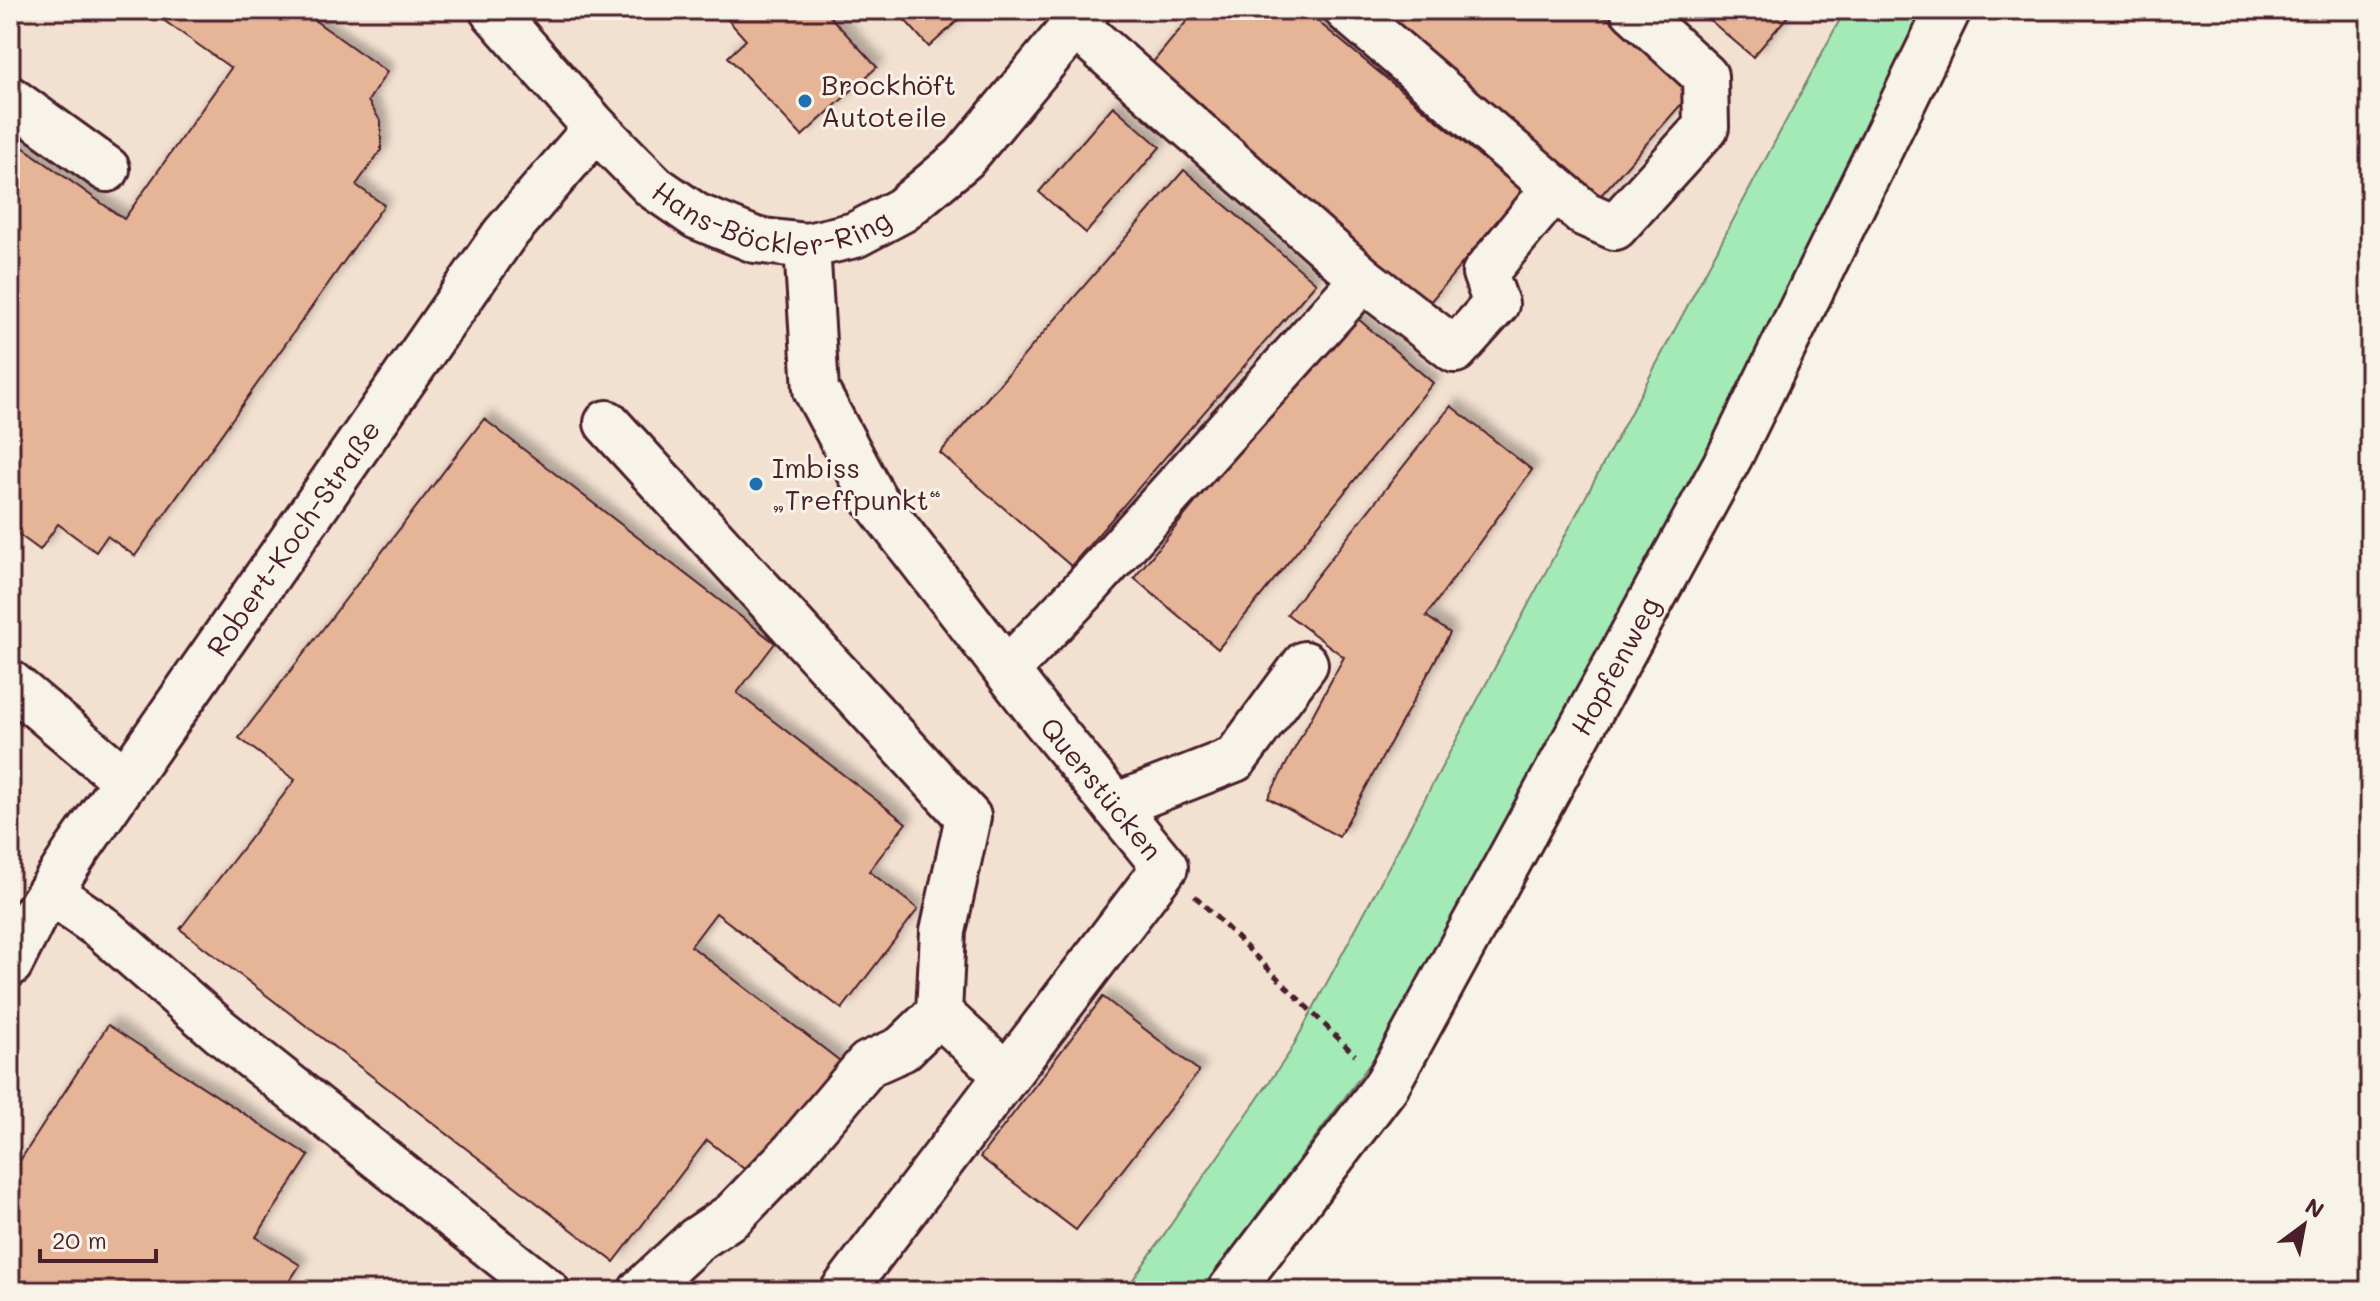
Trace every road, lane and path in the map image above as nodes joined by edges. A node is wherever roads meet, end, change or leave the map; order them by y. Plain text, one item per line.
1 (492, 10) edge
2 (1347, 10) edge
3 (1633, 10) edge
4 (1948, 10) edge
5 (1081, 17) edge
6 (10, 99) edge
7 (596, 128) junction
8 (107, 169) dead end
9 (1554, 189) junction
10 (807, 246) junction
11 (1363, 279) junction
12 (607, 423) dead end
13 (1305, 664) dead end
14 (1007, 670) junction
15 (10, 683) edge
16 (125, 780) junction
17 (1115, 806) junction
18 (1165, 867) junction
19 (50, 892) junction
20 (13, 953) edge
21 (939, 1013) junction
22 (1007, 1076) junction
23 (1386, 1086) junction
24 (547, 1291) edge
25 (641, 1291) edge
26 (843, 1291) edge
27 (1230, 1291) edge

1 - 7 street, Hans-Böckler-Ring
2 - 9 street
3 - 9 street
4 - 23 street, Hopfenweg
5 - 10 street, Hans-Böckler-Ring
5 - 11 street
6 - 8 street
7 - 10 street, Hans-Böckler-Ring
7 - 16 street, Robert-Koch-Straße
9 - 11 street
10 - 14 street, Querstücken
11 - 14 street
12 - 21 street
13 - 17 street
14 - 17 street, Querstücken
15 - 16 street
16 - 19 street, Robert-Koch-Straße
17 - 18 street, Querstücken
18 - 22 street, Querstücken
18 - 23 path
19 - 20 street, Robert-Koch-Straße
19 - 24 street
21 - 22 street
21 - 25 street
22 - 26 street, Querstücken
23 - 27 street, Hopfenweg

